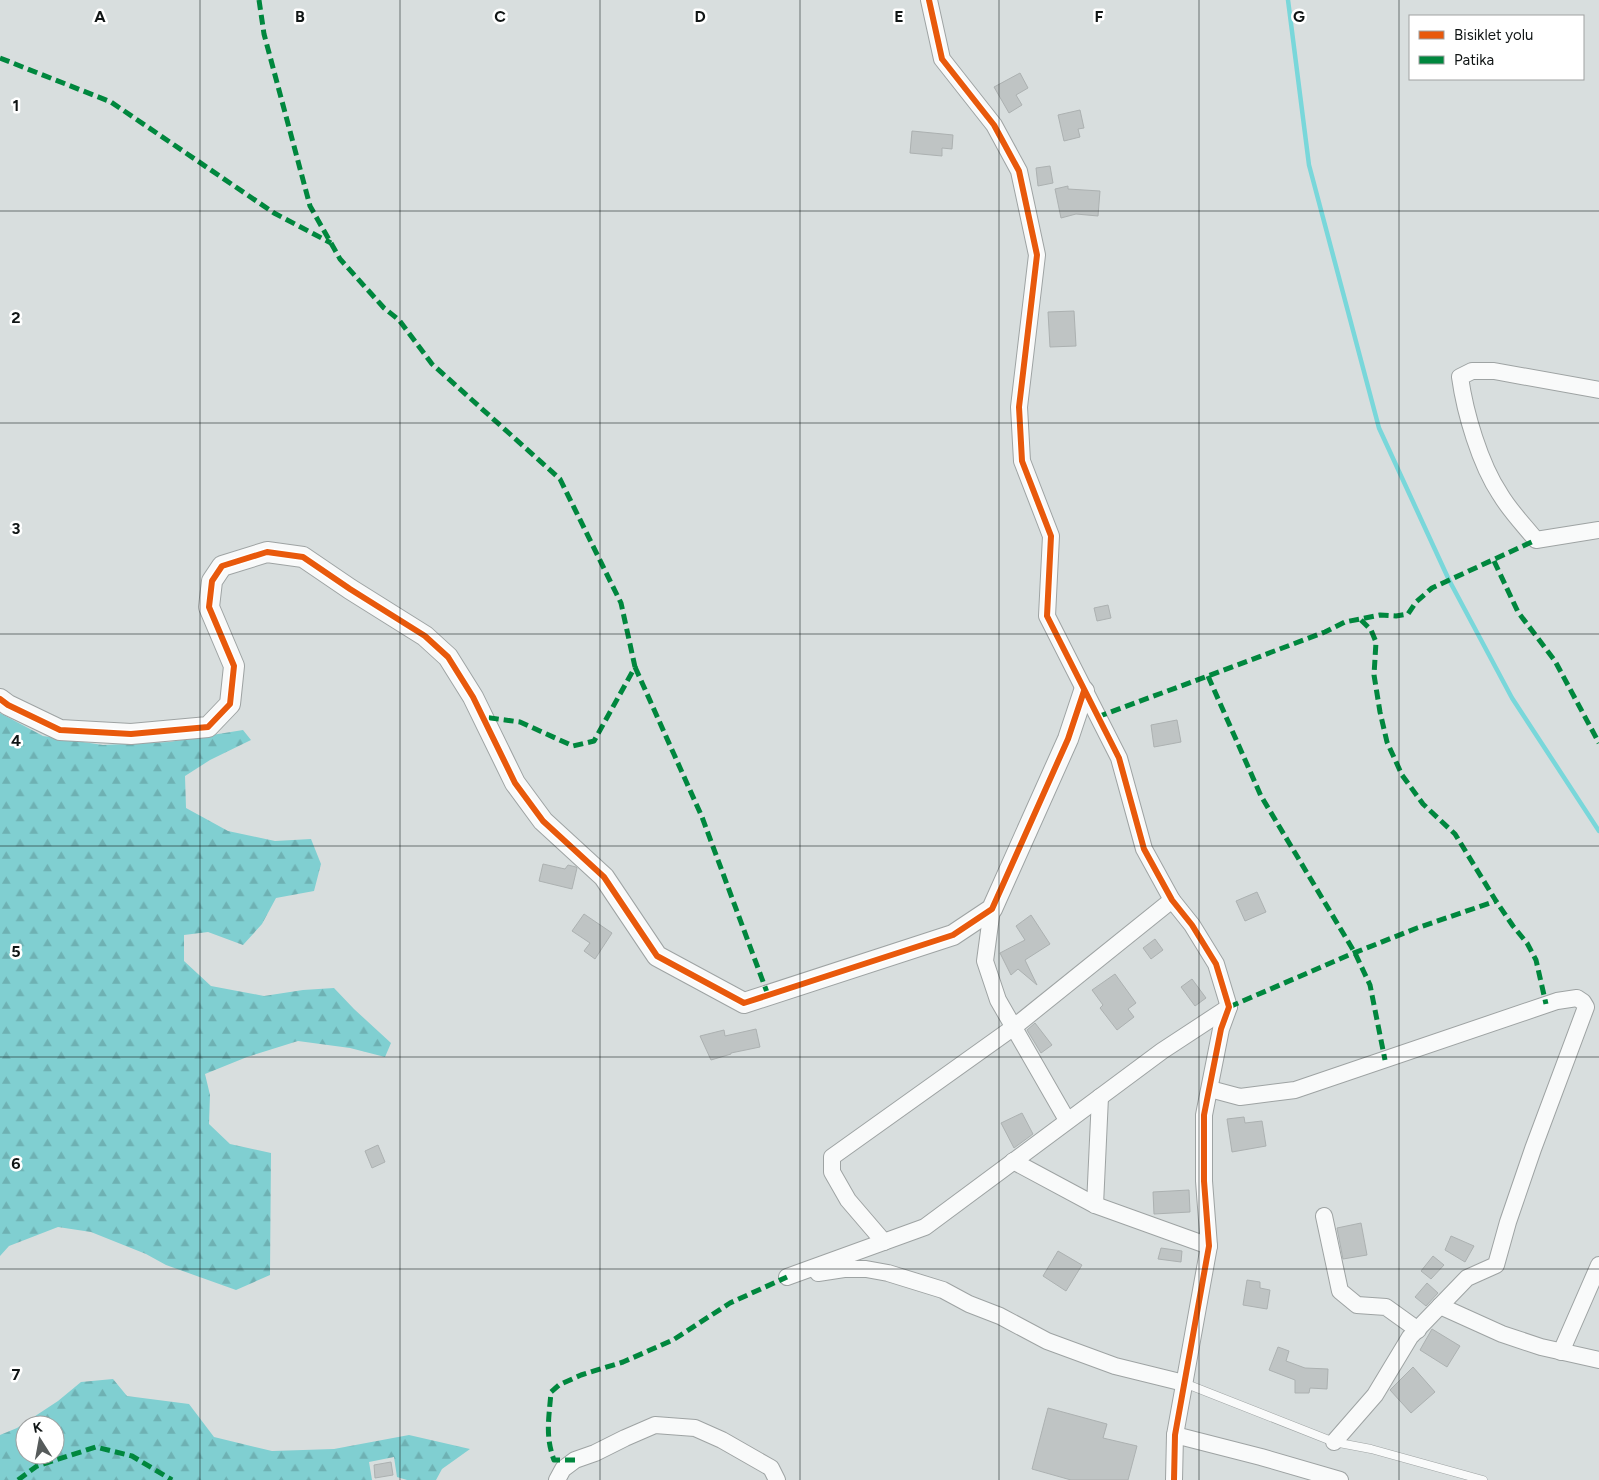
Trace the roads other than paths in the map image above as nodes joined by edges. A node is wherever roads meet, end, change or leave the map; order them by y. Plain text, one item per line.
1 (929, 0) edge
2 (1599, 390) edge
3 (1599, 530) edge
4 (1084, 691) junction
5 (0, 699) edge
6 (1172, 900) junction
7 (992, 909) junction
8 (1228, 1007) junction
9 (1014, 1027) junction
10 (1210, 1089) junction
11 (1100, 1097) junction
12 (1067, 1120) junction
13 (1013, 1161) junction
14 (1095, 1205) junction
15 (1324, 1216) dead end
16 (884, 1242) junction
17 (1209, 1246) junction
18 (1599, 1265) edge
19 (1440, 1306) junction
20 (1418, 1330) junction
21 (1560, 1352) junction
22 (1599, 1360) edge
23 (1184, 1384) junction
24 (1175, 1435) junction
25 (1334, 1442) junction
26 (557, 1480) edge
27 (777, 1480) edge
28 (1174, 1480) edge
29 (1340, 1480) edge
30 (1483, 1480) edge

1 - 4 street
2 - 3 street
4 - 6 street
4 - 7 street
5 - 7 street
6 - 8 street
6 - 9 street
7 - 9 street
8 - 10 street
8 - 11 street
9 - 12 street
9 - 16 street
10 - 17 street
10 - 19 street
11 - 12 street
11 - 14 street
12 - 13 street
13 - 14 street
13 - 16 street
14 - 17 street
15 - 20 street
16 - 23 street
17 - 23 street
18 - 21 street
19 - 20 street
19 - 21 street
20 - 25 street
21 - 22 street
23 - 24 street
23 - 25 lane
24 - 28 street
24 - 29 street
25 - 30 lane
26 - 27 street

